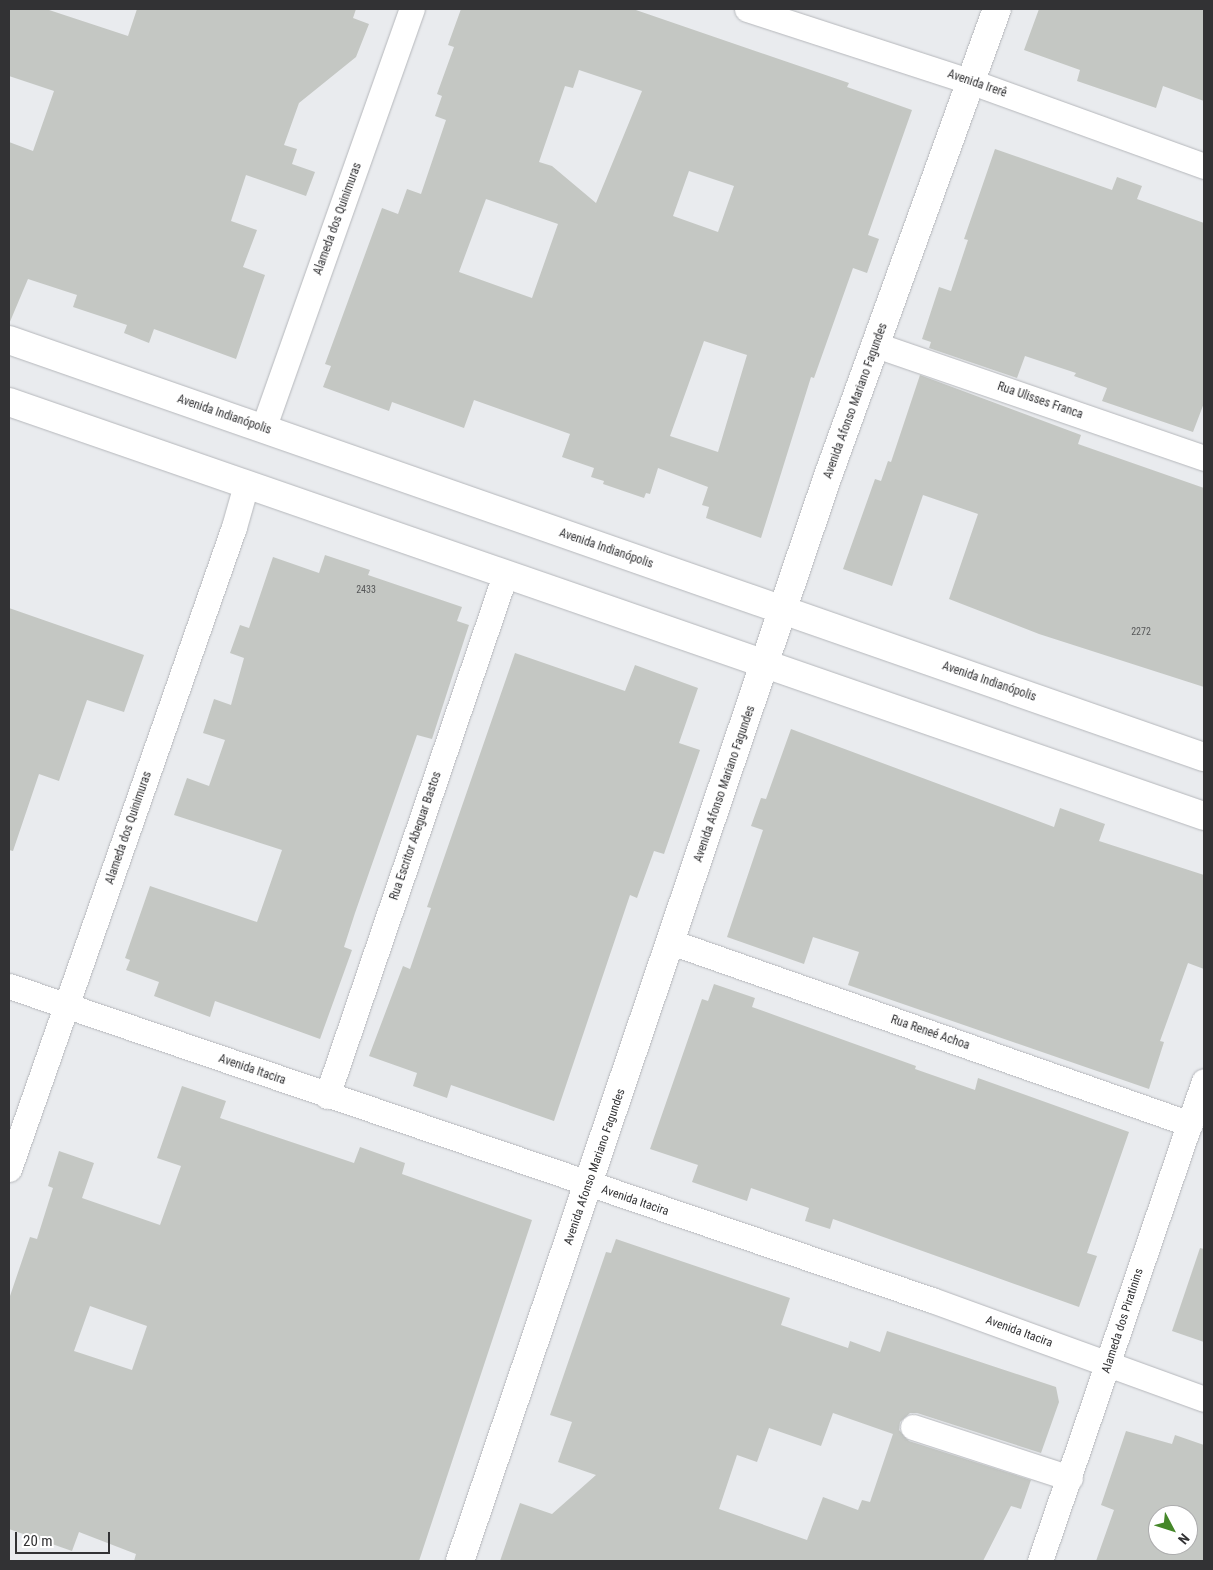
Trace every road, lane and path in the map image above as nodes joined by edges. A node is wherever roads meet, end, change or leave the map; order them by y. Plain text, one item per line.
1 (412, 9) edge
2 (747, 9) edge
3 (997, 9) edge
4 (972, 82) junction
5 (1204, 166) edge
6 (9, 340) edge
7 (876, 345) junction
8 (9, 402) edge
9 (263, 428) junction
10 (1204, 458) edge
11 (246, 484) junction
12 (506, 576) junction
13 (783, 610) junction
14 (765, 666) junction
15 (1204, 757) edge
16 (1204, 816) edge
17 (671, 942) junction
18 (9, 986) edge
19 (67, 1006) junction
20 (1204, 1081) edge
21 (327, 1096) junction
22 (1190, 1124) junction
23 (9, 1170) edge
24 (590, 1185) junction
25 (1108, 1365) junction
26 (1204, 1399) edge
27 (913, 1426) dead end
28 (1070, 1478) junction
29 (460, 1561) edge
30 (1040, 1561) edge

1 - 9 street, Alameda dos Quinimuras
2 - 4 street, Avenida Irerê
3 - 4 main road, Avenida Afonso Mariano Fagundes
4 - 5 street, Avenida Irerê
4 - 7 main road, Avenida Afonso Mariano Fagundes
6 - 9 main road, Avenida Indianópolis
7 - 10 street, Rua Ulisses Franca
7 - 13 main road, Avenida Afonso Mariano Fagundes
8 - 11 main road
9 - 13 main road, Avenida Indianópolis
11 - 12 main road
11 - 19 street, Alameda dos Quinimuras
12 - 14 main road
12 - 21 street, Rua Escritor Abeguar Bastos
13 - 14 main road, Avenida Afonso Mariano Fagundes
13 - 15 main road, Avenida Indianópolis
14 - 16 main road
14 - 17 main road, Avenida Afonso Mariano Fagundes
17 - 22 street, Rua Reneé Achoa
17 - 24 main road, Avenida Afonso Mariano Fagundes
18 - 19 street, Avenida Itacira
19 - 21 street, Avenida Itacira
19 - 23 street, Alameda dos Quinimuras
20 - 22 street, Alameda dos Piratinins
21 - 24 street, Avenida Itacira
22 - 25 street, Alameda dos Piratinins
24 - 25 street, Avenida Itacira
24 - 29 main road, Avenida Afonso Mariano Fagundes
25 - 26 street, Avenida Itacira
25 - 28 street, Alameda dos Piratinins
27 - 28 street
28 - 30 street, Alameda dos Piratinins

